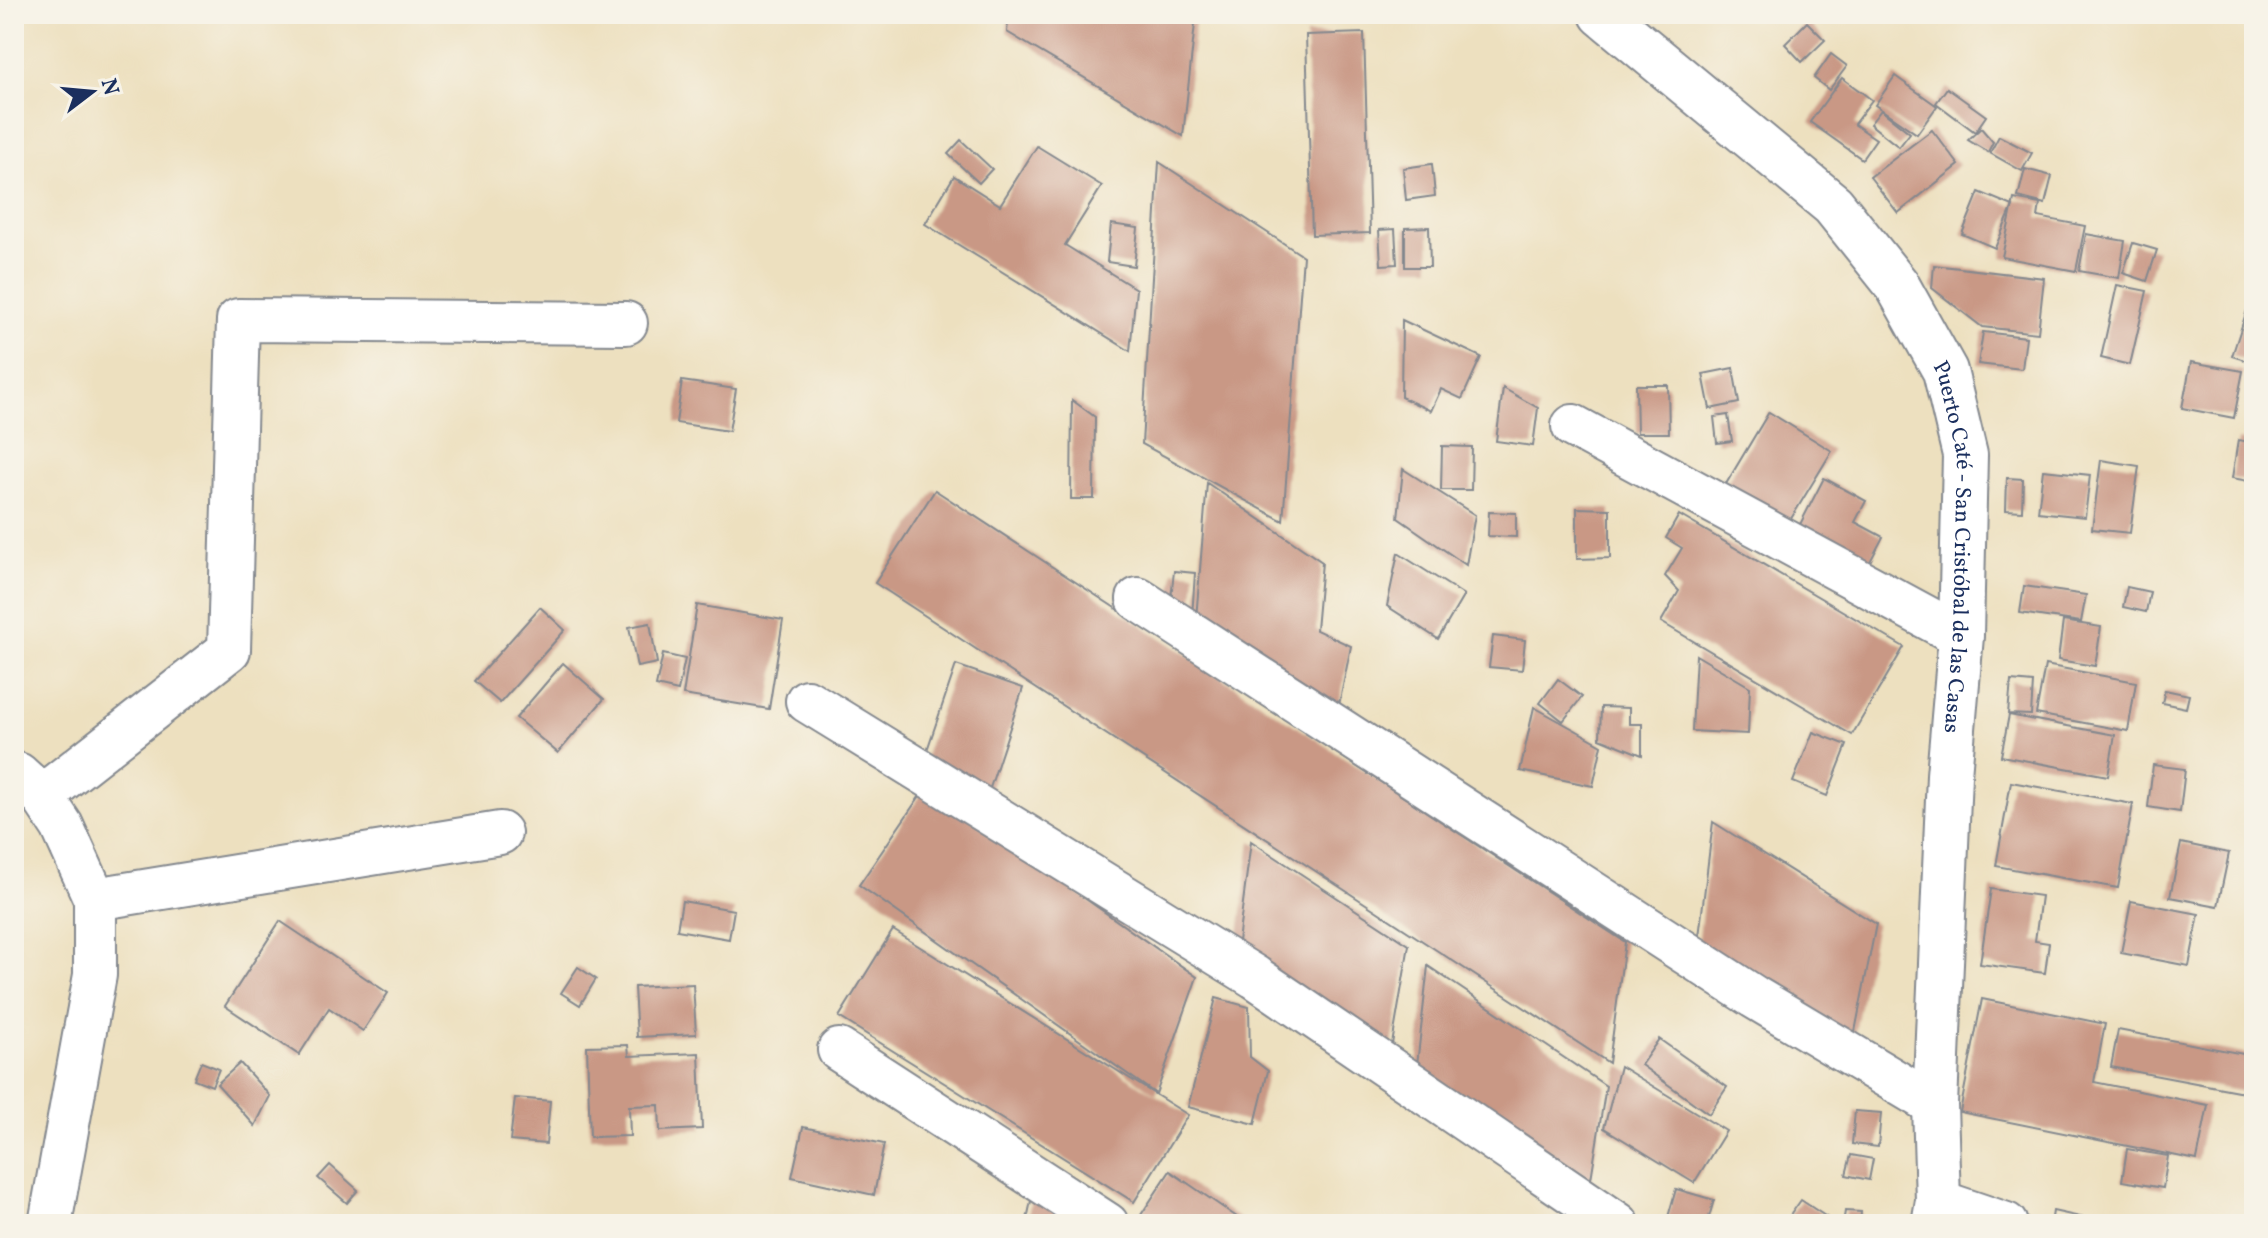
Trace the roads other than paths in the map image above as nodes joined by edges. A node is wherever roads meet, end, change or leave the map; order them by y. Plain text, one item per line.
1 (1602, 14) edge
2 (626, 323) dead end
3 (1573, 426) dead end
4 (1138, 599) dead end
5 (1961, 636) junction
6 (807, 701) dead end
7 (28, 785) edge
8 (500, 833) dead end
9 (95, 899) junction
10 (839, 1050) dead end
11 (1935, 1105) junction
12 (1936, 1212) edge
13 (50, 1224) edge
14 (1107, 1224) edge
15 (1618, 1224) edge
16 (2006, 1224) edge

1 - 5 main road, Puerto Caté - San Cristóbal de las Casas
2 - 7 street
3 - 5 street
4 - 11 street
5 - 11 main road, Puerto Caté - San Cristóbal de las Casas
6 - 15 street
7 - 9 street
8 - 9 street
9 - 13 street
10 - 14 street
11 - 12 main road, Puerto Caté - San Cristóbal de las Casas
12 - 16 street

